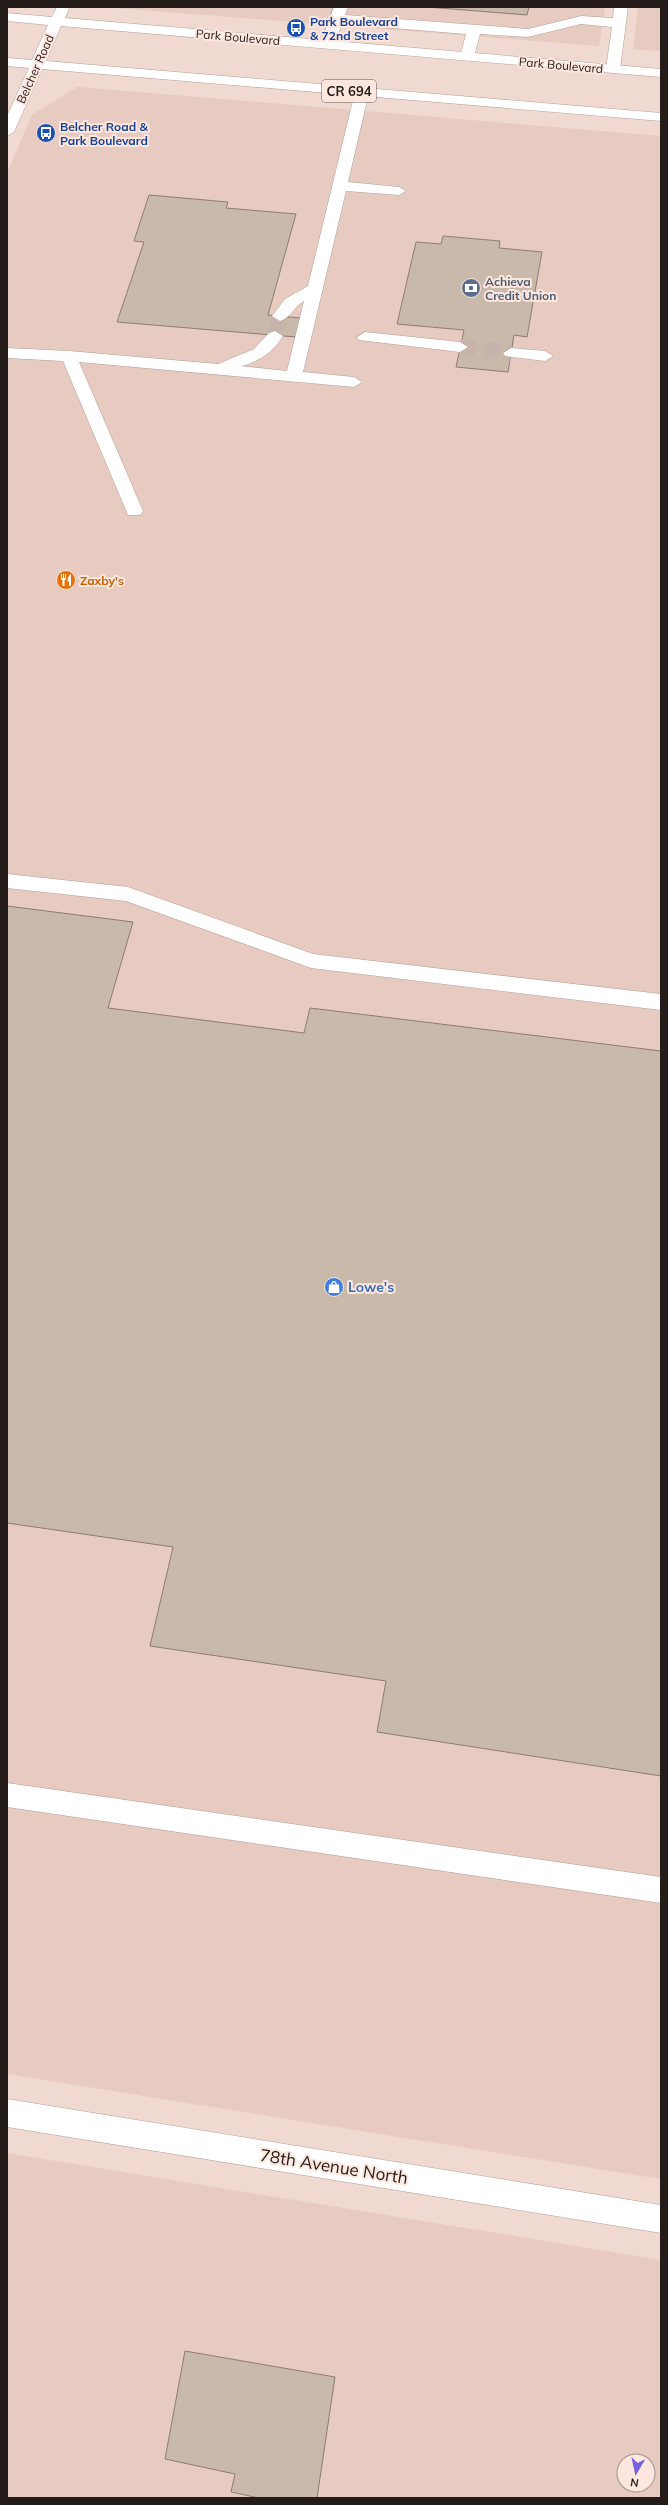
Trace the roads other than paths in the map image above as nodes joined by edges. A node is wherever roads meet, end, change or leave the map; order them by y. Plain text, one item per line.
1 (63, 7) edge
2 (621, 7) edge
3 (339, 13) edge
4 (582, 14) edge
5 (7, 17) edge
6 (57, 21) junction
7 (619, 23) junction
8 (474, 30) junction
9 (327, 44) junction
10 (467, 57) junction
11 (7, 62) edge
12 (37, 65) junction
13 (613, 70) junction
14 (661, 73) edge
15 (362, 92) junction
16 (661, 117) edge
17 (7, 132) edge
18 (340, 186) junction
19 (398, 191) dead end
20 (316, 288) junction
21 (280, 316) tunnel mouth
22 (275, 336) tunnel mouth
23 (365, 337) dead end
24 (460, 347) tunnel mouth
25 (7, 353) edge
26 (511, 353) tunnel mouth
27 (69, 356) junction
28 (545, 356) dead end
29 (214, 369) junction
30 (294, 376) junction
31 (354, 382) dead end
32 (134, 511) dead end
33 (7, 881) edge
34 (661, 1002) edge
35 (7, 1795) edge
36 (661, 1890) edge
37 (7, 2113) edge
38 (661, 2219) edge

1 - 6 main road, Belcher Road
2 - 7 main road
3 - 8 main road
3 - 9 main road
4 - 7 main road
4 - 8 main road
5 - 6 main road, Park Boulevard
6 - 9 main road, Park Boulevard
6 - 12 main road, Belcher Road
7 - 13 main road
8 - 10 main road
9 - 10 main road, Park Boulevard
10 - 13 main road, Park Boulevard
11 - 12 main road, CR 694
12 - 15 main road, CR 694
12 - 17 main road, Belcher Road
13 - 14 main road, Park Boulevard
15 - 16 main road, CR 694
15 - 18 main road
18 - 19 main road
18 - 20 main road
20 - 21 main road
20 - 30 main road
22 - 29 main road
23 - 24 main road
25 - 27 main road
26 - 28 main road
27 - 29 main road
27 - 32 main road
29 - 30 main road
30 - 31 main road
33 - 34 main road
35 - 36 main road
37 - 38 main road, 78th Avenue North

